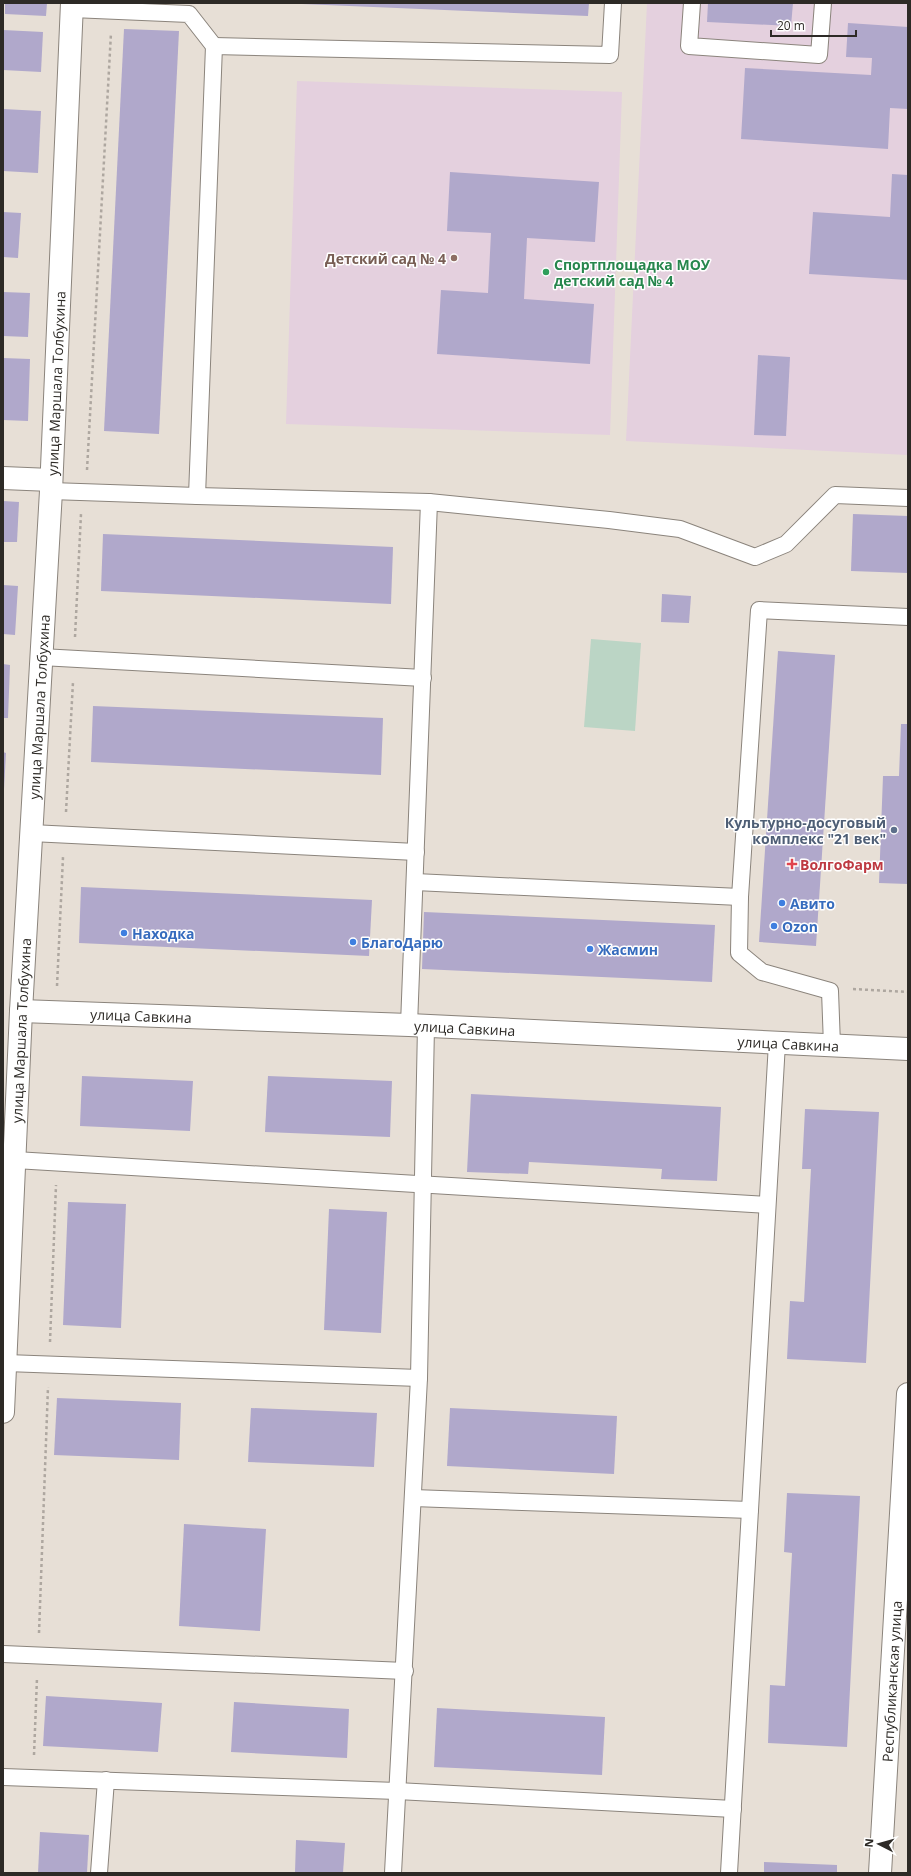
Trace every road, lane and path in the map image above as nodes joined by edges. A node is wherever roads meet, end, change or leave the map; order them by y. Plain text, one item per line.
1 (613, 3) edge
2 (692, 3) edge
3 (822, 3) edge
4 (72, 6) edge
5 (214, 46) junction
6 (3, 478) edge
7 (51, 485) junction
8 (197, 496) junction
9 (908, 498) edge
10 (429, 502) junction
11 (908, 617) edge
12 (41, 657) junction
13 (423, 678) junction
14 (31, 832) junction
15 (416, 852) junction
16 (414, 882) junction
17 (740, 897) junction
18 (830, 991) junction
19 (908, 992) edge
20 (21, 1011) junction
21 (417, 1025) junction
22 (12, 1034) edge
23 (777, 1043) junction
24 (832, 1045) junction
25 (908, 1049) edge
26 (11, 1149) edge
27 (57, 1162) junction
28 (421, 1183) junction
29 (768, 1205) junction
30 (6, 1363) junction
31 (49, 1365) junction
32 (419, 1378) junction
33 (908, 1407) edge
34 (3, 1412) edge
35 (414, 1498) junction
36 (750, 1510) junction
37 (902, 1584) edge
38 (3, 1654) edge
39 (38, 1655) junction
40 (405, 1671) junction
41 (3, 1777) edge
42 (33, 1778) junction
43 (106, 1780) junction
44 (397, 1791) junction
45 (732, 1809) junction
46 (99, 1873) edge
47 (393, 1873) edge
48 (729, 1873) edge
49 (880, 1873) edge

1 - 5 lane
2 - 3 lane
4 - 5 lane
4 - 7 street, улица Маршала Толбухина
5 - 8 lane
6 - 7 street
7 - 8 lane
7 - 12 street, улица Маршала Толбухина
8 - 10 lane
9 - 10 lane
10 - 13 lane
11 - 17 lane
12 - 13 lane
12 - 14 street, улица Маршала Толбухина
13 - 15 lane
14 - 15 lane
14 - 20 street, улица Маршала Толбухина
15 - 16 lane
16 - 17 lane
16 - 21 lane
17 - 18 lane
18 - 19 path
18 - 24 lane
20 - 21 street, улица Савкина
20 - 22 street, улица Маршала Толбухина
21 - 23 street, улица Савкина
21 - 28 lane
22 - 26 street, улица Маршала Толбухина
23 - 24 street, улица Савкина
23 - 29 lane
24 - 25 street, улица Савкина
26 - 27 lane
26 - 30 street, улица Маршала Толбухина
27 - 28 lane
27 - 31 path
28 - 29 lane
28 - 32 lane
29 - 36 lane
30 - 31 lane
30 - 34 street, улица Маршала Толбухина
31 - 32 lane
31 - 39 path
32 - 35 lane
33 - 37 street, Республиканская улица
35 - 36 lane
35 - 40 lane
36 - 45 lane
37 - 49 street, Республиканская улица
38 - 39 lane
39 - 40 lane
39 - 42 path
40 - 44 lane
41 - 42 lane
42 - 43 lane
43 - 44 lane
43 - 46 lane
44 - 45 lane
44 - 47 lane
45 - 48 lane

